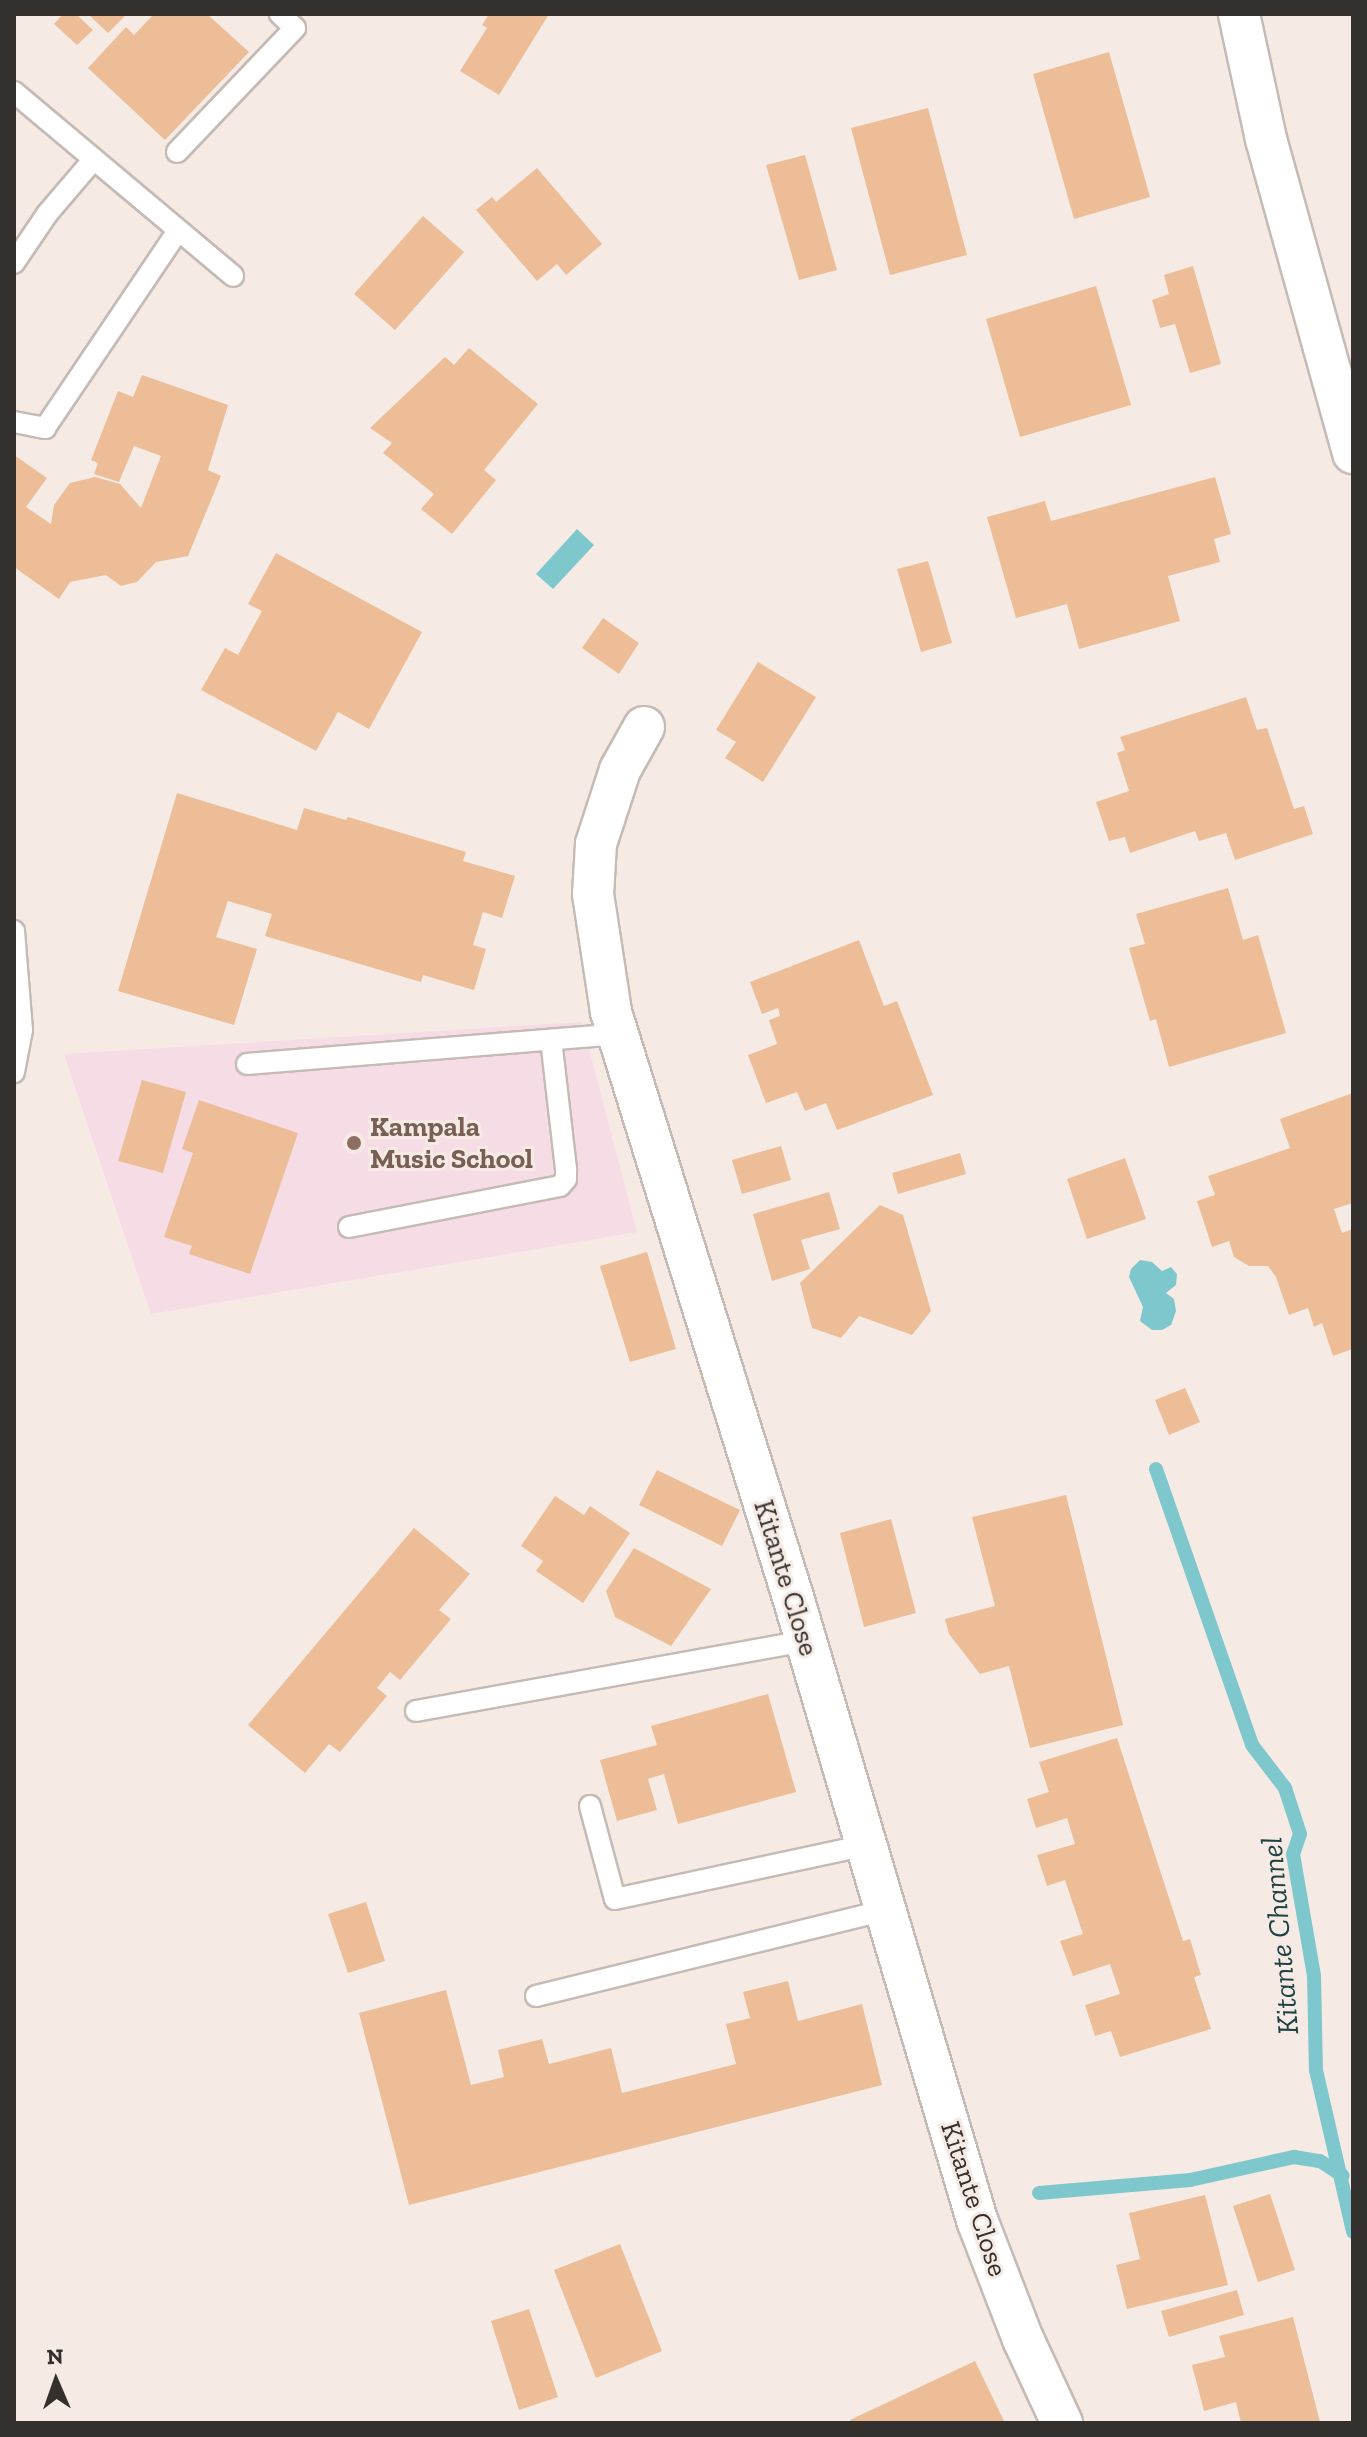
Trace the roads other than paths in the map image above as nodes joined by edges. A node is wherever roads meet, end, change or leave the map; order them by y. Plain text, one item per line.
1 (280, 14) edge
2 (1239, 14) edge
3 (14, 92) edge
4 (177, 152) dead end
5 (94, 159) junction
6 (178, 231) junction
7 (14, 263) edge
8 (233, 276) dead end
9 (14, 422) edge
10 (1353, 453) edge
11 (644, 727) dead end
12 (14, 931) edge
13 (618, 1034) junction
14 (551, 1040) junction
15 (247, 1064) dead end
16 (14, 1072) edge
17 (349, 1227) dead end
18 (806, 1641) junction
19 (416, 1711) dead end
20 (590, 1806) dead end
21 (866, 1845) junction
22 (885, 1910) junction
23 (536, 1996) dead end
24 (1062, 2423) edge

1 - 4 lane
2 - 10 street
3 - 5 lane
5 - 6 lane
5 - 7 lane
6 - 8 lane
6 - 9 lane
11 - 13 street, Kitante Close
12 - 16 lane
13 - 14 lane
13 - 18 street, Kitante Close
14 - 15 lane
14 - 17 lane
18 - 19 lane
18 - 21 street, Kitante Close
20 - 21 lane
21 - 22 street, Kitante Close
22 - 23 lane
22 - 24 street, Kitante Close

